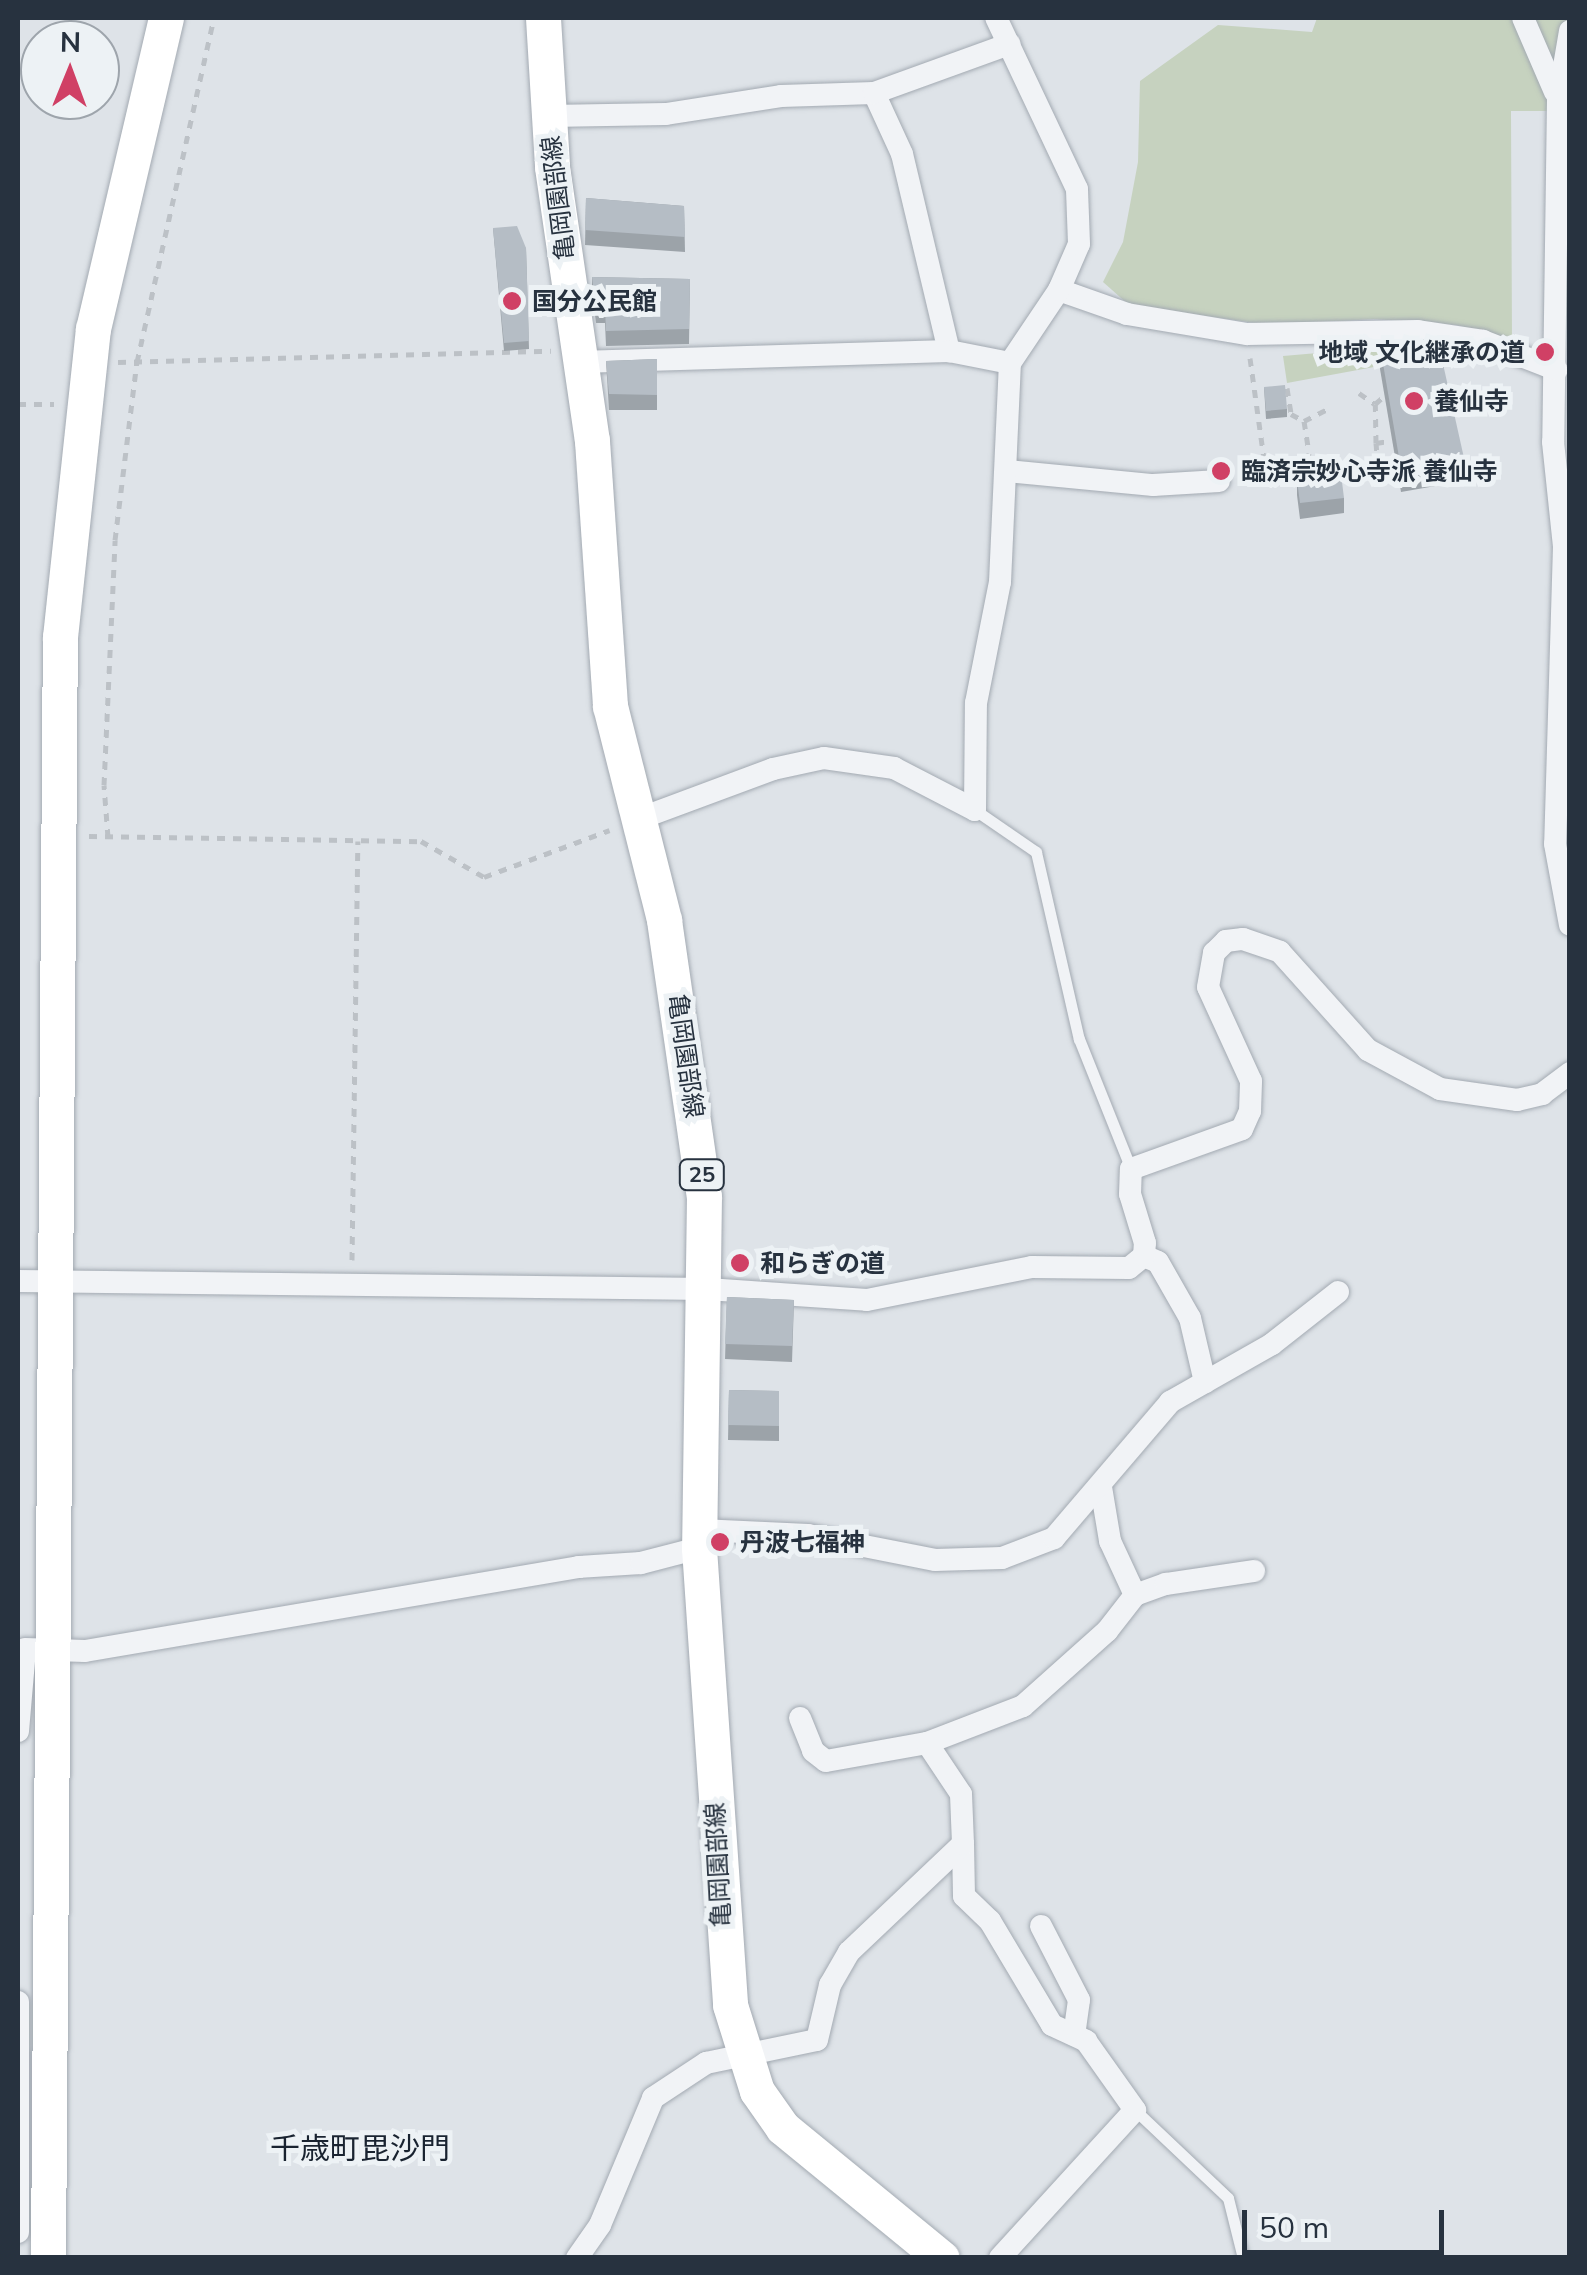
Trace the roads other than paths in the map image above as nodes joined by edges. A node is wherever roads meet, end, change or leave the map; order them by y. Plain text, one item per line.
1 (166, 18) edge
2 (543, 18) edge
3 (996, 18) edge
4 (1523, 18) edge
5 (1570, 31) edge
6 (1009, 44) junction
7 (874, 93) junction
8 (1558, 100) junction
9 (549, 116) junction
10 (1058, 290) junction
11 (949, 351) junction
12 (578, 356) junction
13 (1010, 363) junction
14 (1557, 370) junction
15 (1006, 471) junction
16 (1218, 481) dead end
17 (975, 810) junction
18 (636, 820) junction
19 (1570, 924) edge
20 (1570, 1073) edge
21 (1131, 1169) junction
22 (1144, 1256) junction
23 (35, 1281) edge
24 (706, 1289) junction
25 (1338, 1292) dead end
26 (1205, 1382) junction
27 (1101, 1487) junction
28 (699, 1539) junction
29 (1254, 1571) dead end
30 (1135, 1595) junction
31 (32, 1646) edge
32 (800, 1718) dead end
33 (18, 1731) edge
34 (927, 1744) junction
35 (963, 1844) junction
36 (1042, 1926) dead end
37 (18, 2002) edge
38 (1074, 2035) junction
39 (741, 2051) junction
40 (1136, 2110) junction
41 (18, 2232) edge
42 (48, 2258) edge
43 (577, 2258) edge
44 (942, 2258) edge
45 (1000, 2258) edge
46 (1243, 2258) edge

1 - 23 main road
2 - 9 main road, 亀岡園部線 / 25
3 - 6 street
4 - 8 street
5 - 8 street
6 - 7 street
6 - 10 street
7 - 9 street
7 - 11 street
8 - 14 street
9 - 12 main road, 亀岡園部線 / 25
10 - 13 street
10 - 14 street
11 - 12 street
11 - 13 street
12 - 18 main road, 亀岡園部線 / 25
13 - 15 street
14 - 19 street
15 - 16 street
15 - 17 street
17 - 18 street
17 - 21 lane
18 - 24 main road, 亀岡園部線 / 25
20 - 21 street
21 - 22 street
22 - 24 street
22 - 26 street
23 - 24 street
23 - 31 main road
24 - 28 main road, 亀岡園部線 / 25
25 - 26 street
26 - 27 street
27 - 28 street
27 - 30 street
28 - 31 street
28 - 39 main road, 亀岡園部線 / 25
29 - 30 street
30 - 34 street
31 - 33 street
31 - 42 main road
32 - 34 street
34 - 35 street
35 - 38 street
35 - 39 street
36 - 38 street
37 - 41 street
38 - 40 street
39 - 43 street
39 - 44 main road, 亀岡園部線 / 25
40 - 45 street
40 - 46 lane

